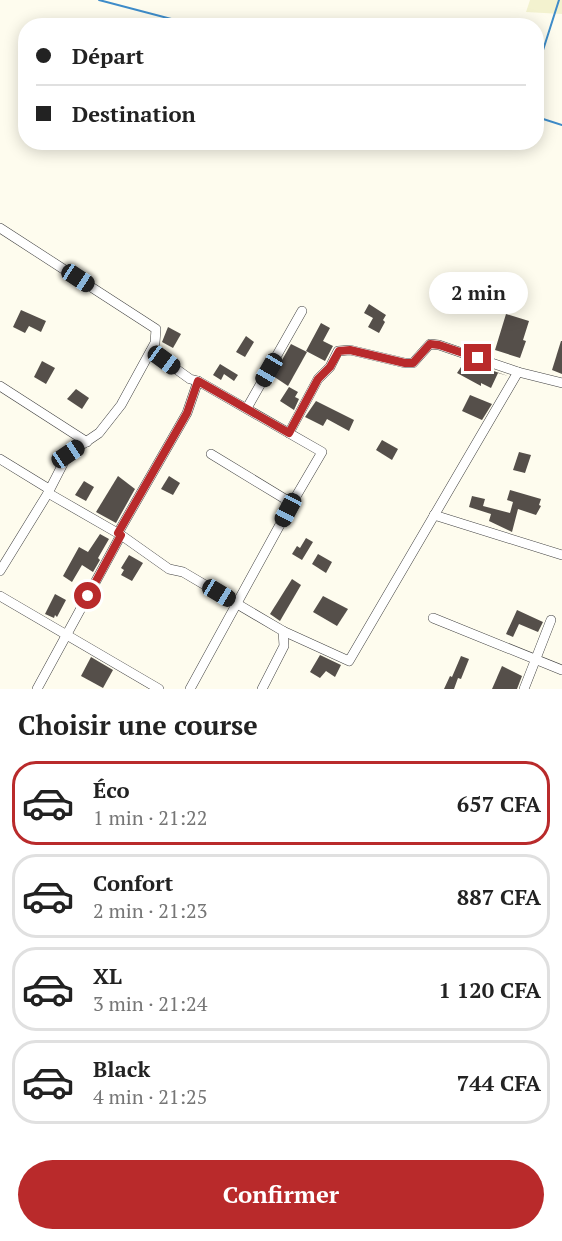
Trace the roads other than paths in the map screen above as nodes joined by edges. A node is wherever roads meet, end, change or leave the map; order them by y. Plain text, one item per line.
1 (0, 228) edge
2 (302, 311) dead end
3 (151, 351) junction
4 (518, 372) junction
5 (198, 381) junction
6 (562, 383) edge
7 (0, 386) edge
8 (247, 408) junction
9 (289, 433) junction
10 (87, 442) junction
11 (212, 454) dead end
12 (0, 459) edge
13 (48, 491) junction
14 (288, 510) junction
15 (434, 515) junction
16 (120, 534) junction
17 (562, 555) edge
18 (0, 571) edge
19 (0, 596) edge
20 (237, 604) junction
21 (434, 618) dead end
22 (551, 620) dead end
23 (283, 631) junction
24 (66, 636) junction
25 (536, 660) junction
26 (562, 670) edge
27 (37, 689) edge
28 (159, 689) edge
29 (190, 689) edge
30 (262, 689) edge
31 (524, 689) edge

1 - 3 street
2 - 8 street
3 - 5 street
3 - 10 street
4 - 6 street
4 - 9 street
4 - 15 street
5 - 8 street
5 - 16 street
7 - 10 street
8 - 9 street
9 - 14 street
10 - 13 street
11 - 14 street
12 - 13 street
13 - 16 street
13 - 18 street
14 - 20 street
15 - 17 street
15 - 23 street
16 - 20 street
16 - 24 street
19 - 24 street
20 - 23 street
20 - 29 street
21 - 25 street
22 - 25 street
23 - 30 street
24 - 27 street
24 - 28 street
25 - 26 street
25 - 31 street

